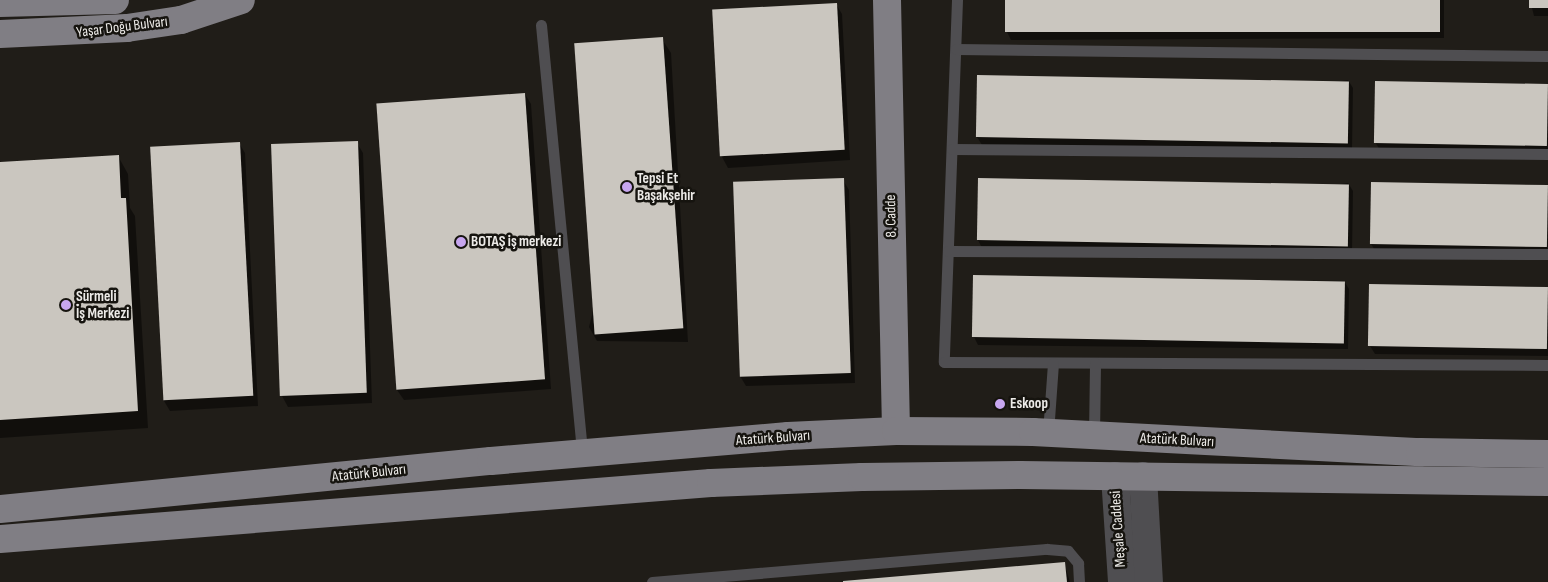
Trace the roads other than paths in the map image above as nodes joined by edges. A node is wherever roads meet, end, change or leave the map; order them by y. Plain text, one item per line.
1 (115, 0) edge
2 (241, 0) edge
3 (887, 0) edge
4 (957, 0) edge
5 (0, 3) edge
6 (541, 25) dead end
7 (0, 34) edge
8 (956, 49) junction
9 (1548, 56) edge
10 (952, 149) junction
11 (1548, 154) edge
12 (948, 251) junction
13 (1548, 254) edge
14 (1053, 363) junction
15 (1095, 363) junction
16 (1548, 365) edge
17 (896, 431) junction
18 (1048, 433) junction
19 (1094, 436) junction
20 (1148, 438) junction
21 (1548, 438) edge
22 (1420, 452) junction
23 (582, 453) junction
24 (1548, 454) edge
25 (1115, 476) junction
26 (1143, 476) junction
27 (1495, 482) junction
28 (1548, 482) edge
29 (1548, 490) edge
30 (0, 508) edge
31 (0, 539) edge
32 (652, 582) edge
33 (1079, 582) edge
34 (1122, 582) edge
35 (1149, 582) edge

1 - 5 main road, Yaşar Doğu Bulvarı
2 - 7 main road, Yaşar Doğu Bulvarı
3 - 17 main road, 8. Cadde
4 - 8 lane
6 - 23 lane
8 - 9 lane
8 - 10 lane
10 - 11 lane
10 - 12 lane
12 - 13 lane
12 - 14 lane
14 - 15 lane
14 - 18 lane
15 - 16 lane
15 - 19 lane
17 - 18 main road, Atatürk Bulvarı
17 - 23 main road, Atatürk Bulvarı
18 - 19 main road, Atatürk Bulvarı
19 - 20 main road, Atatürk Bulvarı
20 - 22 main road, Atatürk Bulvarı
20 - 25 main road
21 - 22 main road
22 - 24 main road, Atatürk Bulvarı
23 - 30 main road, Atatürk Bulvarı
25 - 26 main road
25 - 31 main road
25 - 34 street, Meşale Caddesi
26 - 27 main road
26 - 35 street, Meşale Caddesi
27 - 28 main road
27 - 29 main road
32 - 33 lane

